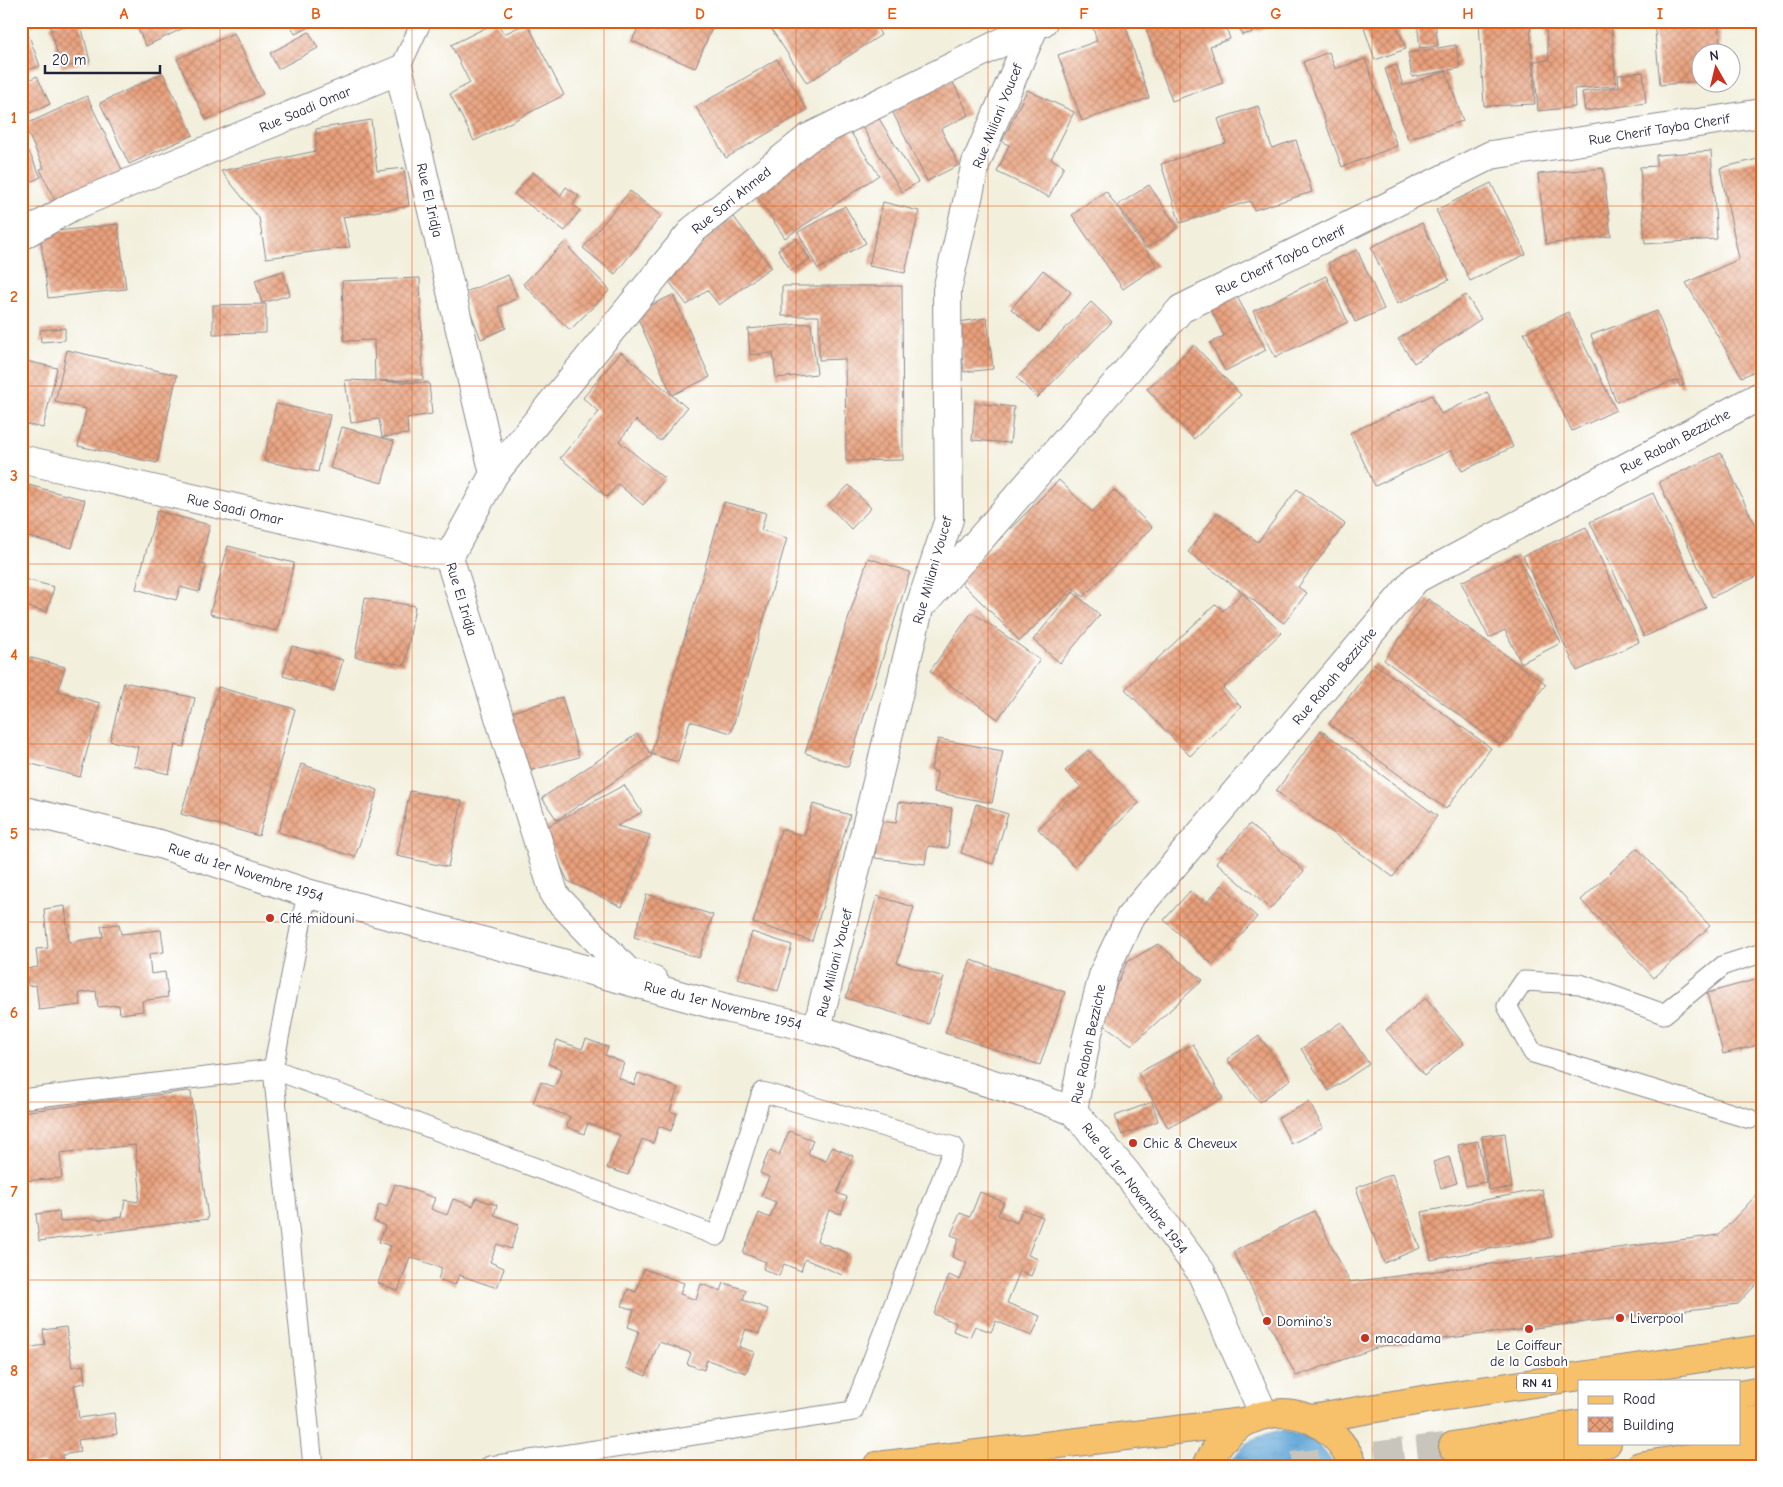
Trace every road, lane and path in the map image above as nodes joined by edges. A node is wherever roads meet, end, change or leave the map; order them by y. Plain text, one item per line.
1 (422, 21) edge
2 (1040, 23) edge
3 (399, 70) junction
4 (1762, 114) edge
5 (21, 236) edge
6 (1762, 395) edge
7 (21, 459) edge
8 (494, 474) junction
9 (449, 558) junction
10 (919, 609) junction
11 (21, 810) edge
12 (307, 893) junction
13 (1762, 953) edge
14 (730, 1009) junction
15 (818, 1029) junction
16 (273, 1069) junction
17 (21, 1099) edge
18 (1073, 1111) junction
19 (1750, 1119) dead end
20 (1762, 1349) edge
21 (1762, 1391) edge
22 (1740, 1395) edge
23 (1254, 1418) junction
24 (1312, 1419) junction
25 (1762, 1420) edge
26 (1740, 1423) edge
27 (1578, 1424) edge
28 (1596, 1444) edge
29 (1762, 1446) edge
30 (1457, 1456) edge
31 (1680, 1462) edge
32 (313, 1466) edge
33 (490, 1466) edge
34 (877, 1466) edge
35 (1207, 1466) edge
36 (1354, 1466) edge
37 (1640, 1466) edge

1 - 3 lane
2 - 8 street, Rue Sari Ahmed
2 - 10 street, Rue Miliani Youcef
3 - 5 street, Rue Saadi Omar
3 - 8 street, Rue El Iridja
4 - 10 street, Rue Cherif Tayba Cherif
6 - 18 street, Rue Rabah Bezziche
7 - 9 street, Rue Saadi Omar
8 - 9 street, Rue El Iridja
9 - 14 street, Rue El Iridja
10 - 15 street, Rue Miliani Youcef
11 - 12 street, Rue du 1er Novembre 1954
12 - 14 street, Rue du 1er Novembre 1954
12 - 16 lane
13 - 19 lane
14 - 15 street, Rue du 1er Novembre 1954
15 - 18 street, Rue du 1er Novembre 1954
16 - 17 lane
16 - 32 lane
16 - 33 lane
18 - 23 street, Rue du 1er Novembre 1954
20 - 24 main road, RN 41
21 - 22 main road
23 - 24 main road
23 - 34 main road
23 - 35 main road
24 - 36 main road
25 - 26 main road
27 - 30 main road
28 - 30 main road
29 - 31 main road
31 - 37 main road

